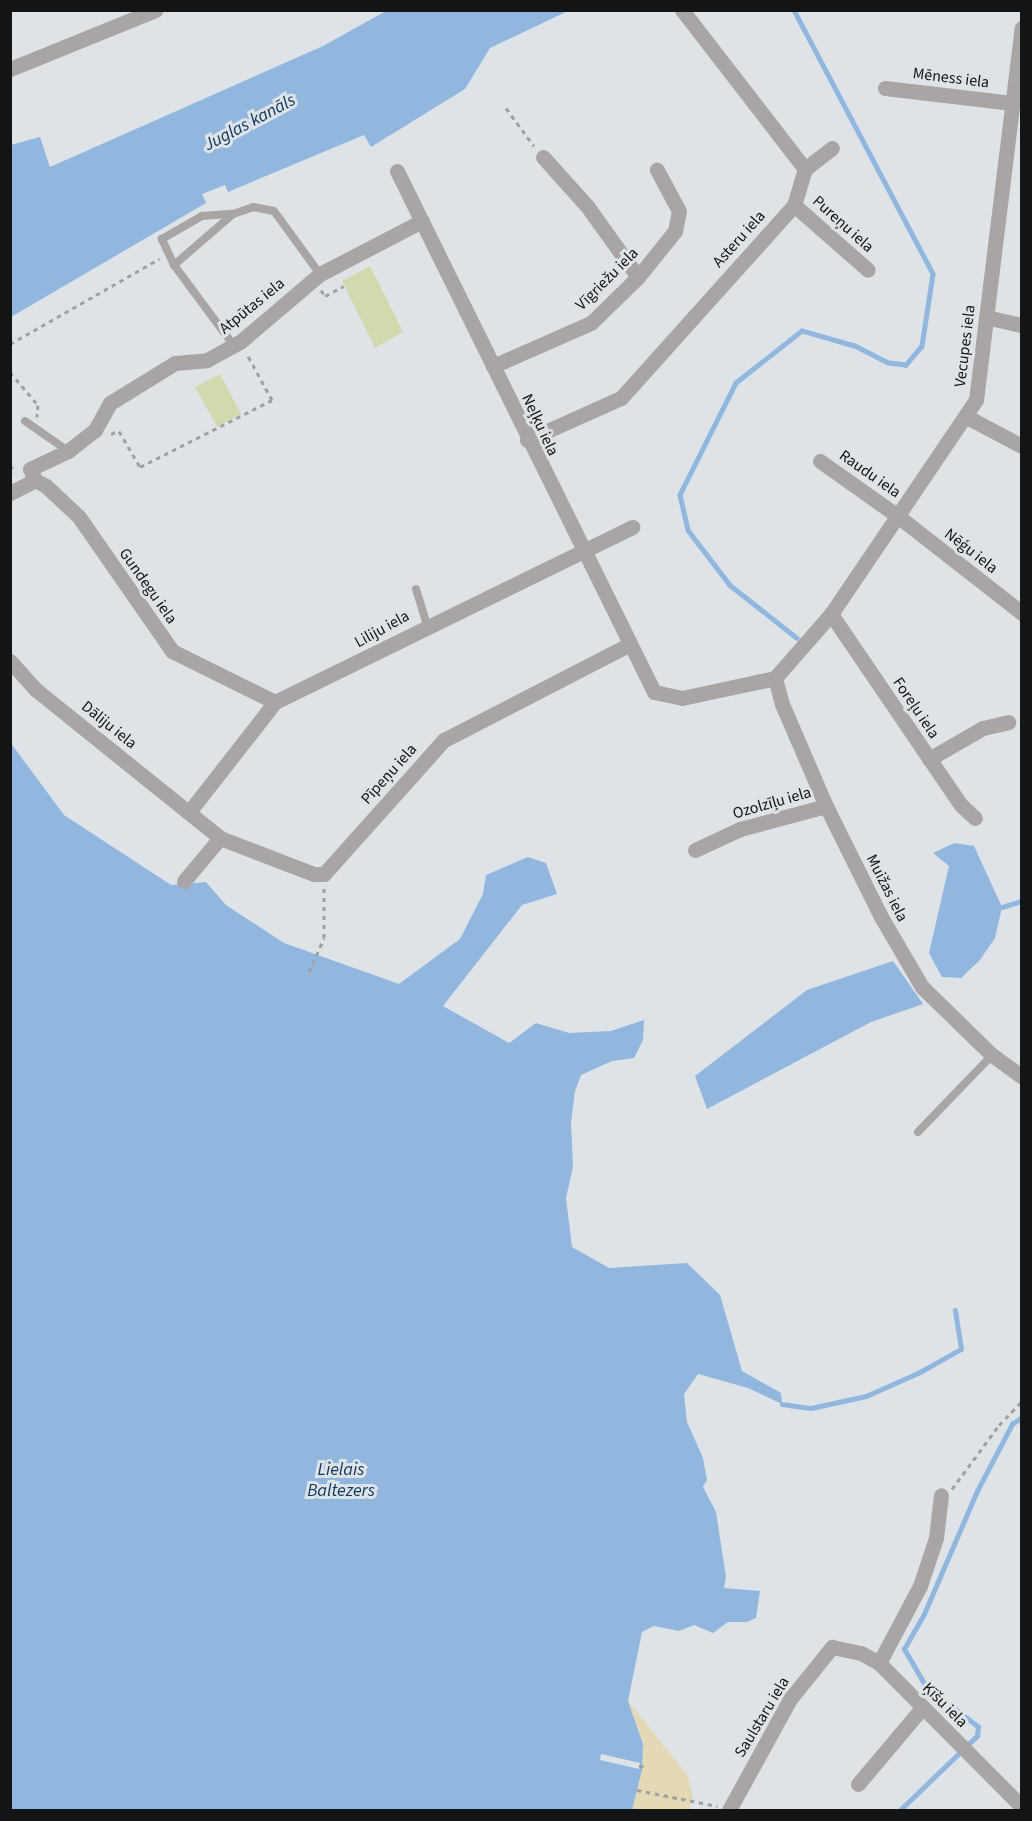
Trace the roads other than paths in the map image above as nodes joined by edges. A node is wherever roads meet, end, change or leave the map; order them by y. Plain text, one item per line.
1 (154, 10) edge
2 (682, 10) edge
3 (1022, 28) edge
4 (10, 69) edge
5 (885, 88) dead end
6 (1012, 103) junction
7 (832, 148) dead end
8 (543, 156) road end
9 (1006, 157) junction
10 (1022, 160) edge
11 (805, 169) junction
12 (657, 170) dead end
13 (397, 171) dead end
14 (794, 205) junction
15 (233, 214) junction
16 (422, 221) junction
17 (174, 265) junction
18 (867, 270) dead end
19 (320, 274) junction
20 (638, 277) junction
21 (986, 317) junction
22 (1022, 325) edge
23 (237, 344) junction
24 (493, 366) junction
25 (965, 416) junction
26 (25, 422) dead end
27 (527, 440) junction
28 (1022, 446) edge
29 (68, 451) junction
30 (820, 461) dead end
31 (35, 480) junction
32 (10, 493) edge
33 (899, 517) junction
34 (633, 527) dead end
35 (582, 550) junction
36 (416, 589) dead end
37 (831, 614) junction
38 (1022, 614) edge
39 (427, 624) junction
40 (628, 645) junction
41 (10, 661) edge
42 (776, 678) junction
43 (275, 702) junction
44 (1008, 722) dead end
45 (929, 759) junction
46 (826, 806) junction
47 (189, 812) junction
48 (975, 818) dead end
49 (220, 838) junction
50 (695, 850) dead end
51 (184, 881) dead end
52 (992, 1055) junction
53 (1022, 1077) edge
54 (918, 1132) dead end
55 (941, 1495) road end
56 (832, 1647) joint
57 (879, 1663) junction
58 (922, 1708) junction
59 (858, 1784) dead end
60 (1022, 1808) edge
61 (728, 1810) edge

1 - 4 street
2 - 11 street
3 - 6 street, Vecupes iela
5 - 6 street, Mēness iela
6 - 9 street, Vecupes iela
7 - 11 street
8 - 20 street
9 - 10 street
9 - 21 street, Vecupes iela
11 - 14 street, Asteru iela
12 - 20 street, Vīgriežu iela
13 - 16 street, Neļķu iela
14 - 18 street, Pureņu iela
14 - 27 street, Asteru iela
15 - 17 lane
15 - 17 lane
15 - 19 lane
16 - 19 street, Atpūtas iela
16 - 24 street, Neļķu iela
17 - 23 lane
19 - 23 street, Atpūtas iela
20 - 24 street, Vīgriežu iela
21 - 22 street
21 - 25 street, Vecupes iela
23 - 29 street, Atpūtas iela
24 - 27 street, Neļķu iela
25 - 28 street
25 - 33 street, Vecupes iela
26 - 29 lane
27 - 35 street, Neļķu iela
29 - 31 street, Atpūtas iela
30 - 33 street, Raudu iela
31 - 32 street
31 - 43 street, Gundegu iela
33 - 37 street, Vecupes iela
33 - 38 street, Nēģu iela
34 - 35 street, Liliju iela
35 - 39 street, Liliju iela
35 - 40 street, Neļķu iela
36 - 39 lane
37 - 42 street, Vecupes iela
37 - 45 street, Foreļu iela
39 - 43 street, Liliju iela
40 - 42 street, Neļķu iela
40 - 49 street, Pīpeņu iela
41 - 47 street, Dāliju iela
42 - 46 street, Muižas iela
43 - 47 street, Liliju iela
44 - 45 street
45 - 48 street, Foreļu iela
46 - 50 street, Ozolzīļu iela
46 - 52 street, Muižas iela
47 - 49 street
49 - 51 street
52 - 53 street, Muižas iela
52 - 54 lane
55 - 57 street
56 - 57 street, Ķīšu iela
56 - 61 street, Saulstaru iela
57 - 58 street, Ķīšu iela
58 - 59 street
58 - 60 street, Ķīšu iela

